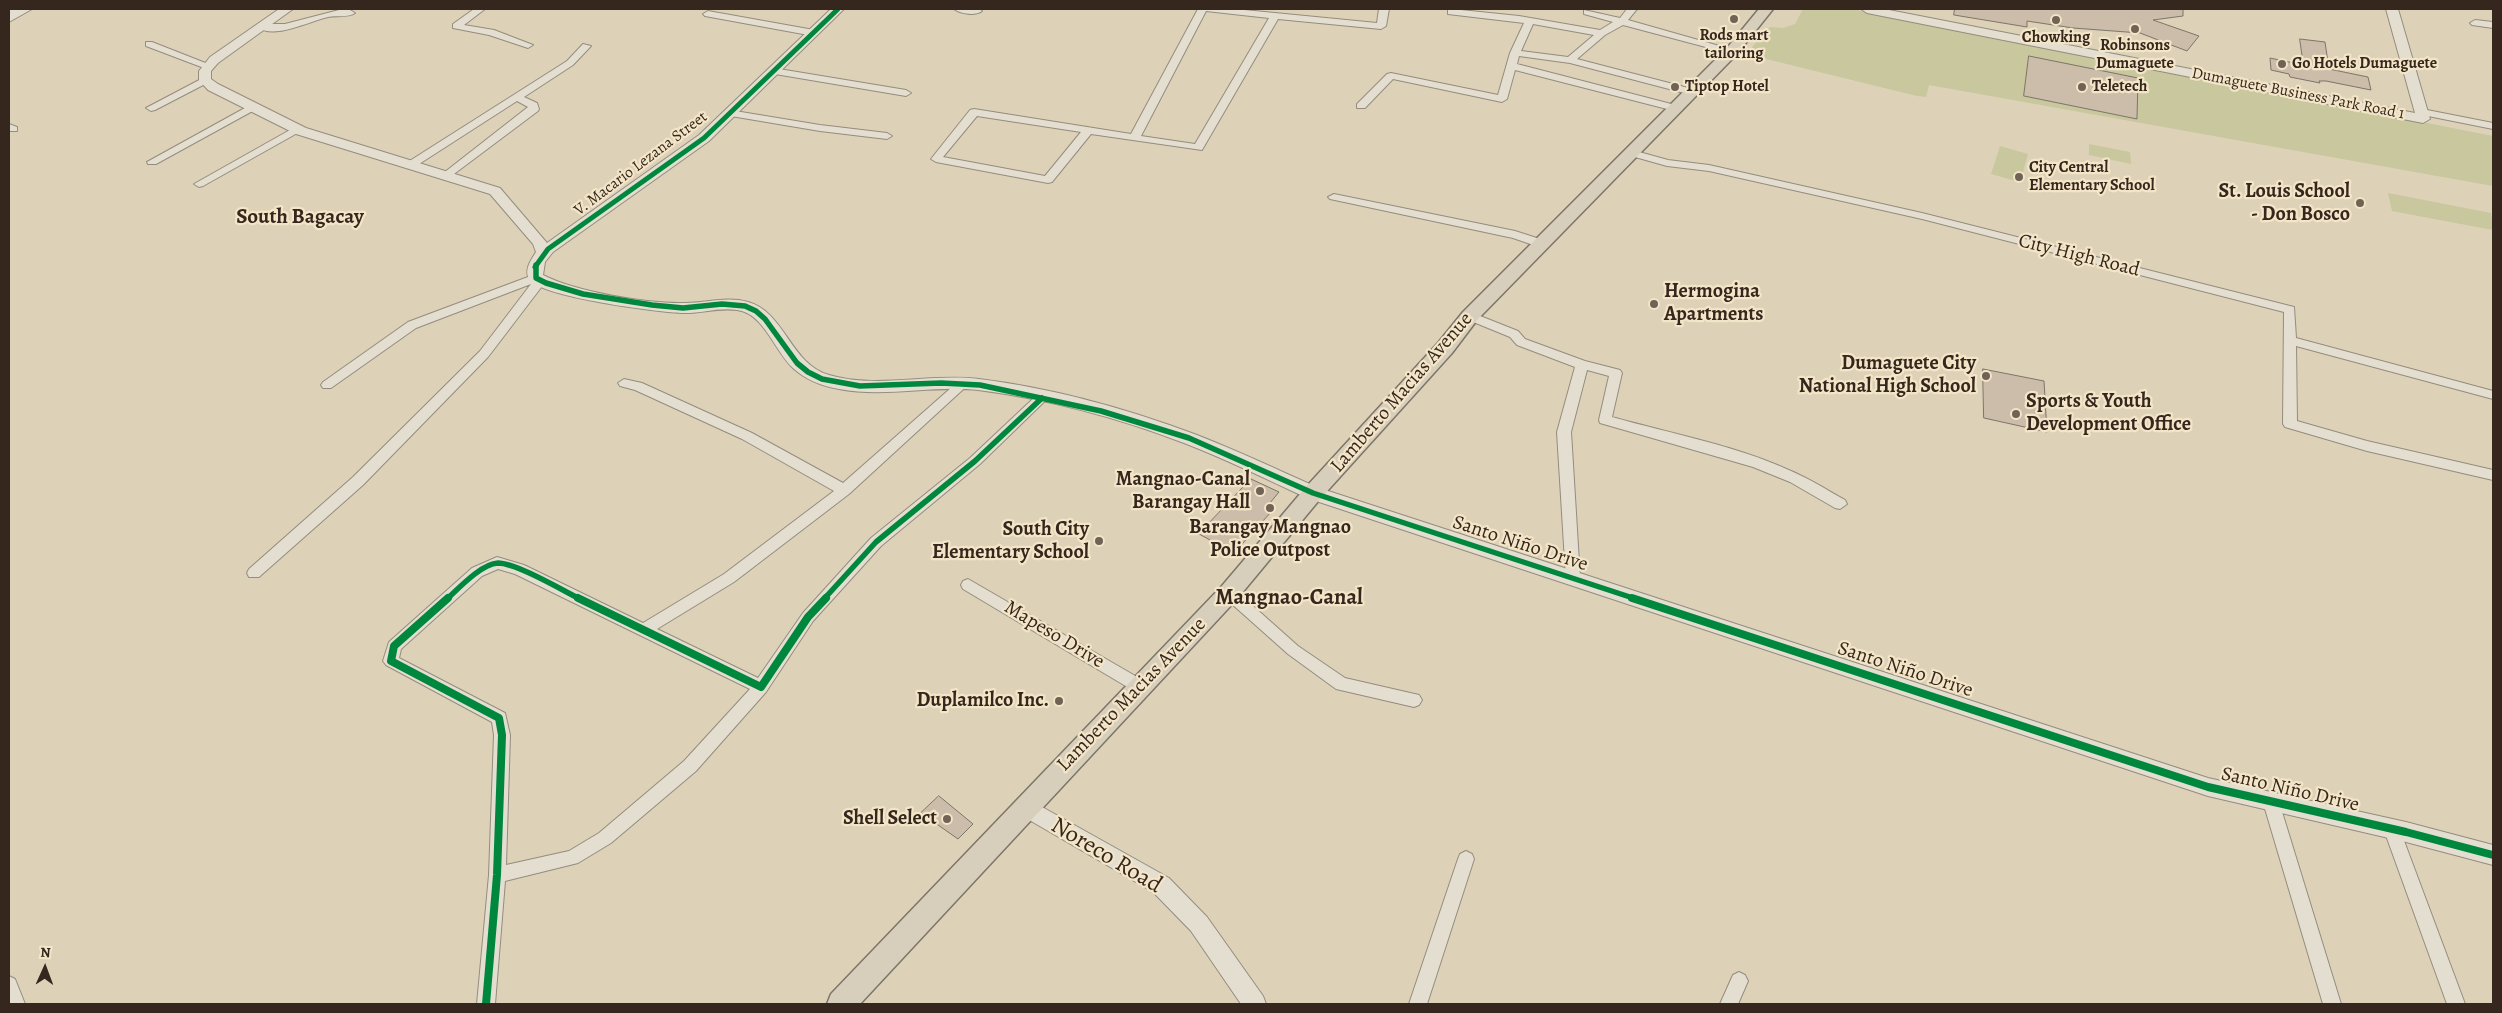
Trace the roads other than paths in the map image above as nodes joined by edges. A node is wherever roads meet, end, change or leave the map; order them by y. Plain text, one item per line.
1 (287, 9) edge
2 (480, 9) edge
3 (838, 9) edge
4 (958, 9) edge
5 (1204, 9) edge
6 (1208, 9) edge
7 (1384, 9) edge
8 (1632, 9) edge
9 (1766, 9) edge
10 (1867, 9) edge
11 (1897, 9) edge
12 (2392, 9) edge
13 (18, 10) edge
14 (977, 11) dead end
15 (350, 12) dead end
16 (1451, 12) dead end
17 (1587, 12) dead end
18 (708, 14) dead end
19 (1275, 16) junction
20 (9, 18) edge
21 (1622, 21) junction
22 (1529, 22) junction
23 (2474, 23) dead end
24 (2493, 25) edge
25 (262, 27) junction
26 (814, 33) junction
27 (1602, 33) junction
28 (149, 44) dead end
29 (528, 45) dead end
30 (586, 46) dead end
31 (1732, 51) junction
32 (1515, 53) junction
33 (1570, 60) junction
34 (208, 66) junction
35 (1511, 66) junction
36 (773, 71) junction
37 (2222, 76) junction
38 (205, 80) junction
39 (1692, 92) junction
40 (906, 93) dead end
41 (516, 97) junction
42 (254, 106) junction
43 (1361, 106) dead end
44 (151, 108) dead end
45 (1675, 108) junction
46 (729, 113) junction
47 (2422, 116) junction
48 (2493, 126) edge
49 (296, 129) junction
50 (1089, 130) junction
51 (2493, 133) edge
52 (887, 136) dead end
53 (1134, 138) junction
54 (1632, 153) junction
55 (152, 162) dead end
56 (412, 164) junction
57 (446, 175) junction
58 (199, 184) dead end
59 (1334, 197) dead end
60 (1542, 244) junction
61 (544, 253) junction
62 (538, 280) junction
63 (1470, 316) junction
64 (2289, 340) junction
65 (1582, 365) junction
66 (624, 383) dead end
67 (964, 383) junction
68 (327, 385) dead end
69 (2493, 395) edge
70 (1042, 398) junction
71 (2493, 475) edge
72 (844, 490) junction
73 (1313, 493) junction
74 (1840, 504) dead end
75 (254, 573) dead end
76 (1573, 578) junction
77 (968, 585) dead end
78 (1229, 594) junction
79 (644, 630) junction
80 (1139, 686) junction
81 (761, 687) junction
82 (1414, 700) dead end
83 (2271, 802) junction
84 (1026, 807) junction
85 (2392, 830) junction
86 (2493, 855) edge
87 (1466, 859) dead end
88 (498, 876) junction
89 (1739, 981) dead end
90 (9, 985) edge
91 (16, 1004) edge
92 (486, 1004) edge
93 (841, 1004) edge
94 (1255, 1004) edge
95 (1418, 1004) edge
96 (1729, 1004) edge
97 (2332, 1004) edge
98 (2456, 1004) edge

1 - 25 street
2 - 29 street
3 - 26 street, V. Macario Lezana Street
4 - 14 street
5 - 53 street
6 - 19 street
7 - 19 street
8 - 21 street
9 - 31 main road, Lamberto Macias Avenue
10 - 37 street, Dumaguete Business Park Road 1
11 - 37 street, Dumaguete Business Park Road 1
12 - 47 street
13 - 20 street
15 - 25 street
16 - 22 street
17 - 21 street
18 - 26 street
19 - 53 street
21 - 27 street
21 - 31 street
22 - 27 street
22 - 32 street
23 - 24 street
25 - 34 street
26 - 36 street, V. Macario Lezana Street
27 - 33 street
28 - 34 street
30 - 41 street
31 - 39 main road, Lamberto Macias Avenue
32 - 33 street
32 - 35 street
33 - 39 street
34 - 38 street
35 - 43 street
35 - 45 street
36 - 40 street
36 - 46 street, V. Macario Lezana Street
37 - 47 street, Dumaguete Business Park Road 1
38 - 42 street
38 - 44 street
39 - 45 main road, Lamberto Macias Avenue
41 - 56 street
41 - 57 street
42 - 49 street
42 - 55 street
45 - 54 main road, Lamberto Macias Avenue
46 - 52 street
46 - 61 street, V. Macario Lezana Street
47 - 48 street, Dumaguete Business Park Road 1
47 - 51 street, Dumaguete Business Park Road 1
49 - 56 street
49 - 58 street
50 - 50 street
50 - 53 street
54 - 60 main road, Lamberto Macias Avenue
54 - 64 street, City High Road
56 - 57 street
57 - 61 street
59 - 60 street
60 - 63 main road, Lamberto Macias Avenue
61 - 62 street
62 - 67 street, Santo Niño Drive
62 - 68 street
62 - 75 street
63 - 65 street
63 - 73 main road, Lamberto Macias Avenue
64 - 69 street
64 - 71 street
65 - 74 street
65 - 76 street
66 - 72 street
67 - 70 street, Santo Niño Drive
67 - 72 street
70 - 73 street, Santo Niño Drive
70 - 81 street
72 - 79 street
73 - 76 street, Santo Niño Drive
73 - 78 main road, Lamberto Macias Avenue
76 - 83 street, Santo Niño Drive
77 - 80 street, Mapeso Drive
78 - 80 main road, Lamberto Macias Avenue
78 - 82 street
79 - 81 street
79 - 88 street
80 - 84 main road, Lamberto Macias Avenue
81 - 88 street
83 - 85 street, Santo Niño Drive
83 - 97 street
84 - 93 main road, Lamberto Macias Avenue
84 - 94 street, Noreco Road
85 - 86 street, Santo Niño Drive
85 - 98 street
87 - 95 street
88 - 92 street
89 - 96 street
90 - 91 street

